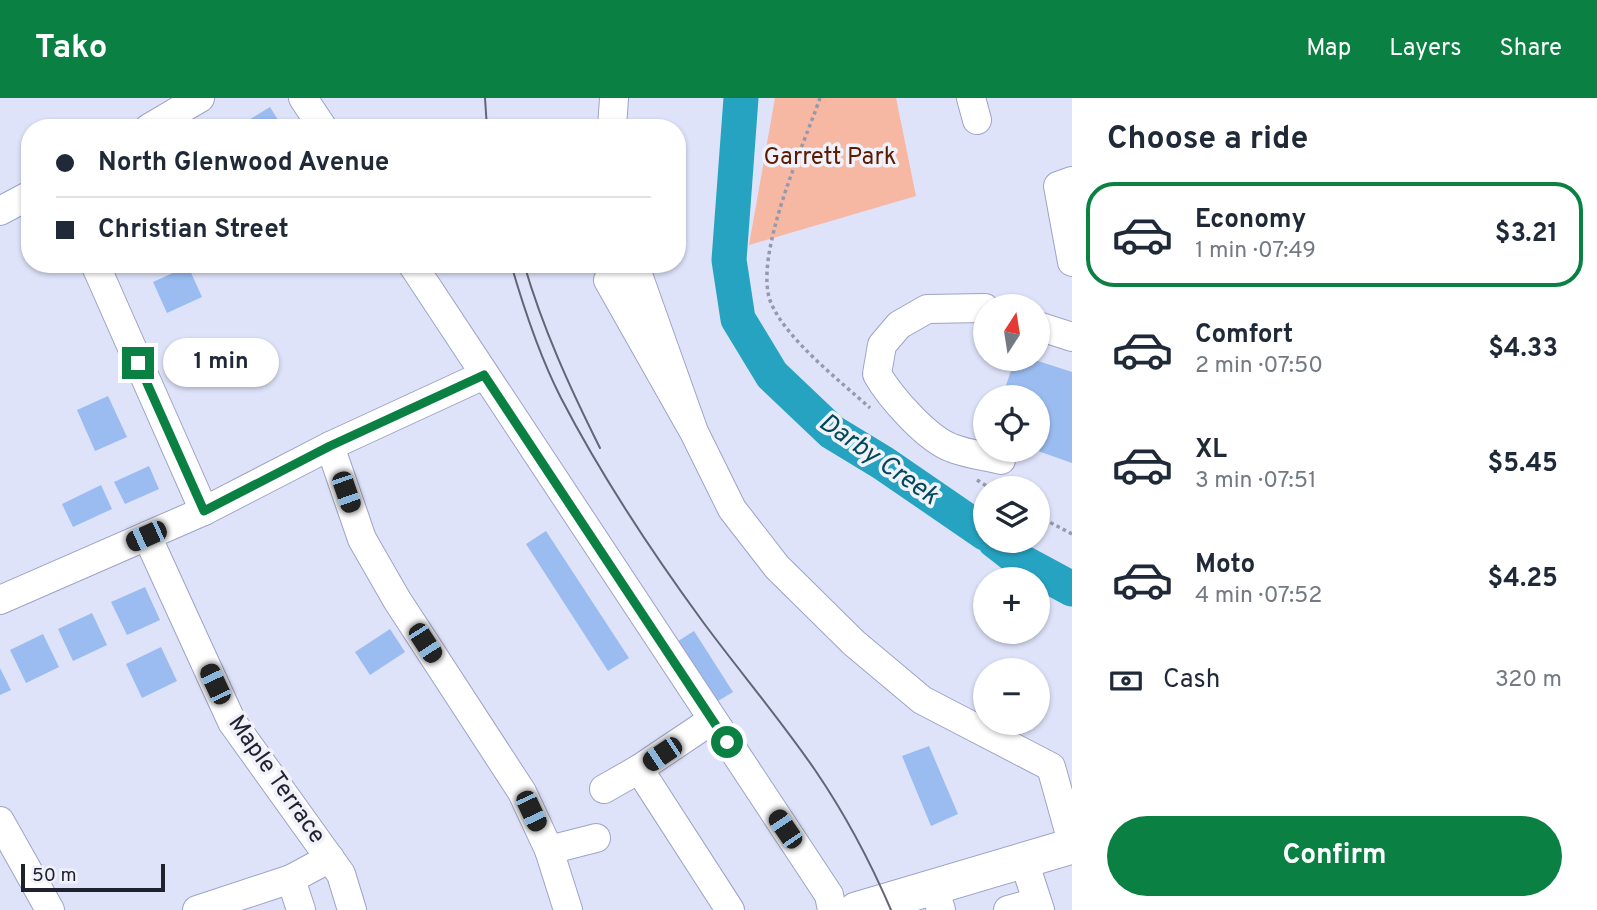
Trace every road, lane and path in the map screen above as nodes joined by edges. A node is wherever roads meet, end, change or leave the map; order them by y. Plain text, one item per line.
1 (200, 98) edge
2 (303, 98) edge
3 (614, 98) edge
4 (820, 98) edge
5 (164, 119) edge
6 (317, 119) edge
7 (613, 119) edge
8 (1065, 184) edge
9 (21, 200) edge
10 (0, 211) edge
11 (1072, 262) edge
12 (98, 273) edge
13 (418, 273) edge
14 (614, 273) edge
15 (973, 308) edge
16 (1050, 330) edge
17 (1072, 337) edge
18 (484, 375) junction
19 (870, 408) dead end
20 (330, 446) junction
21 (973, 453) edge
22 (968, 474) dead end
23 (973, 477) edge
24 (204, 511) junction
25 (1050, 522) edge
26 (1072, 534) edge
27 (146, 536) junction
28 (0, 600) edge
29 (712, 720) junction
30 (1062, 761) edge
31 (639, 769) junction
32 (604, 789) dead end
33 (0, 821) edge
34 (596, 838) dead end
35 (1072, 844) edge
36 (549, 850) junction
37 (330, 859) junction
38 (1024, 861) junction
39 (291, 879) junction
40 (938, 899) edge
41 (1038, 906) edge
42 (50, 910) edge
43 (197, 910) edge
44 (300, 910) edge
45 (352, 910) edge
46 (568, 910) edge
47 (730, 910) edge
48 (832, 910) edge
49 (856, 910) edge
50 (1008, 910) edge

1 - 5 street
2 - 6 street
3 - 7 street
4 - 19 path
8 - 11 street
9 - 10 street
12 - 24 street
13 - 18 street
14 - 30 street
15 - 21 street
16 - 17 street
18 - 20 street
18 - 29 street
20 - 24 street
20 - 36 street
22 - 23 path
24 - 27 street
25 - 26 path
27 - 28 street
27 - 37 street, Maple Terrace
29 - 31 street
29 - 48 street
30 - 35 street
31 - 32 street
31 - 47 street
33 - 42 street
34 - 36 street
35 - 38 main road
36 - 46 street
37 - 39 street
37 - 45 street, Maple Terrace
38 - 40 main road
38 - 41 street
39 - 43 street
39 - 44 street
40 - 49 main road
41 - 50 street

